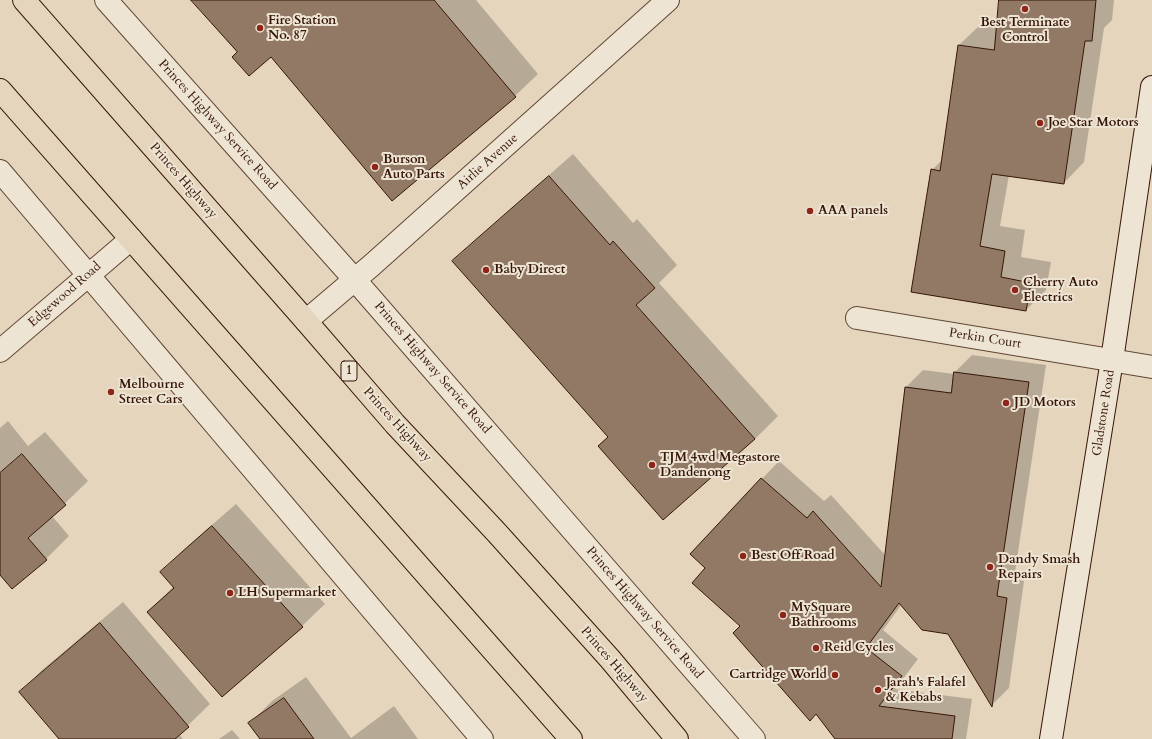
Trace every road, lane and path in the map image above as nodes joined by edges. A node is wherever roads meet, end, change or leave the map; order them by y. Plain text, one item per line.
1 (24, 0) edge
2 (106, 0) edge
3 (668, 0) edge
4 (1152, 87) edge
5 (0, 90) edge
6 (0, 171) edge
7 (130, 239) junction
8 (87, 275) junction
9 (355, 280) junction
10 (857, 318) dead end
11 (306, 321) junction
12 (0, 351) edge
13 (1112, 360) junction
14 (1152, 367) edge
15 (482, 739) edge
16 (570, 739) edge
17 (677, 739) edge
18 (754, 739) edge
19 (1051, 739) edge

1 - 11 highway, Princes Highway / 1
2 - 9 street, Princes Highway Service Road
3 - 9 street, Airlie Avenue
4 - 13 street, Gladstone Road
5 - 7 highway
6 - 8 street
7 - 8 street, Edgewood Road
7 - 16 highway
8 - 12 street, Edgewood Road
8 - 15 street
9 - 11 street, Airlie Avenue
9 - 18 street, Princes Highway Service Road
10 - 13 street, Perkin Court
11 - 17 highway, Princes Highway / 1
13 - 14 street, Perkin Court
13 - 19 street, Gladstone Road

